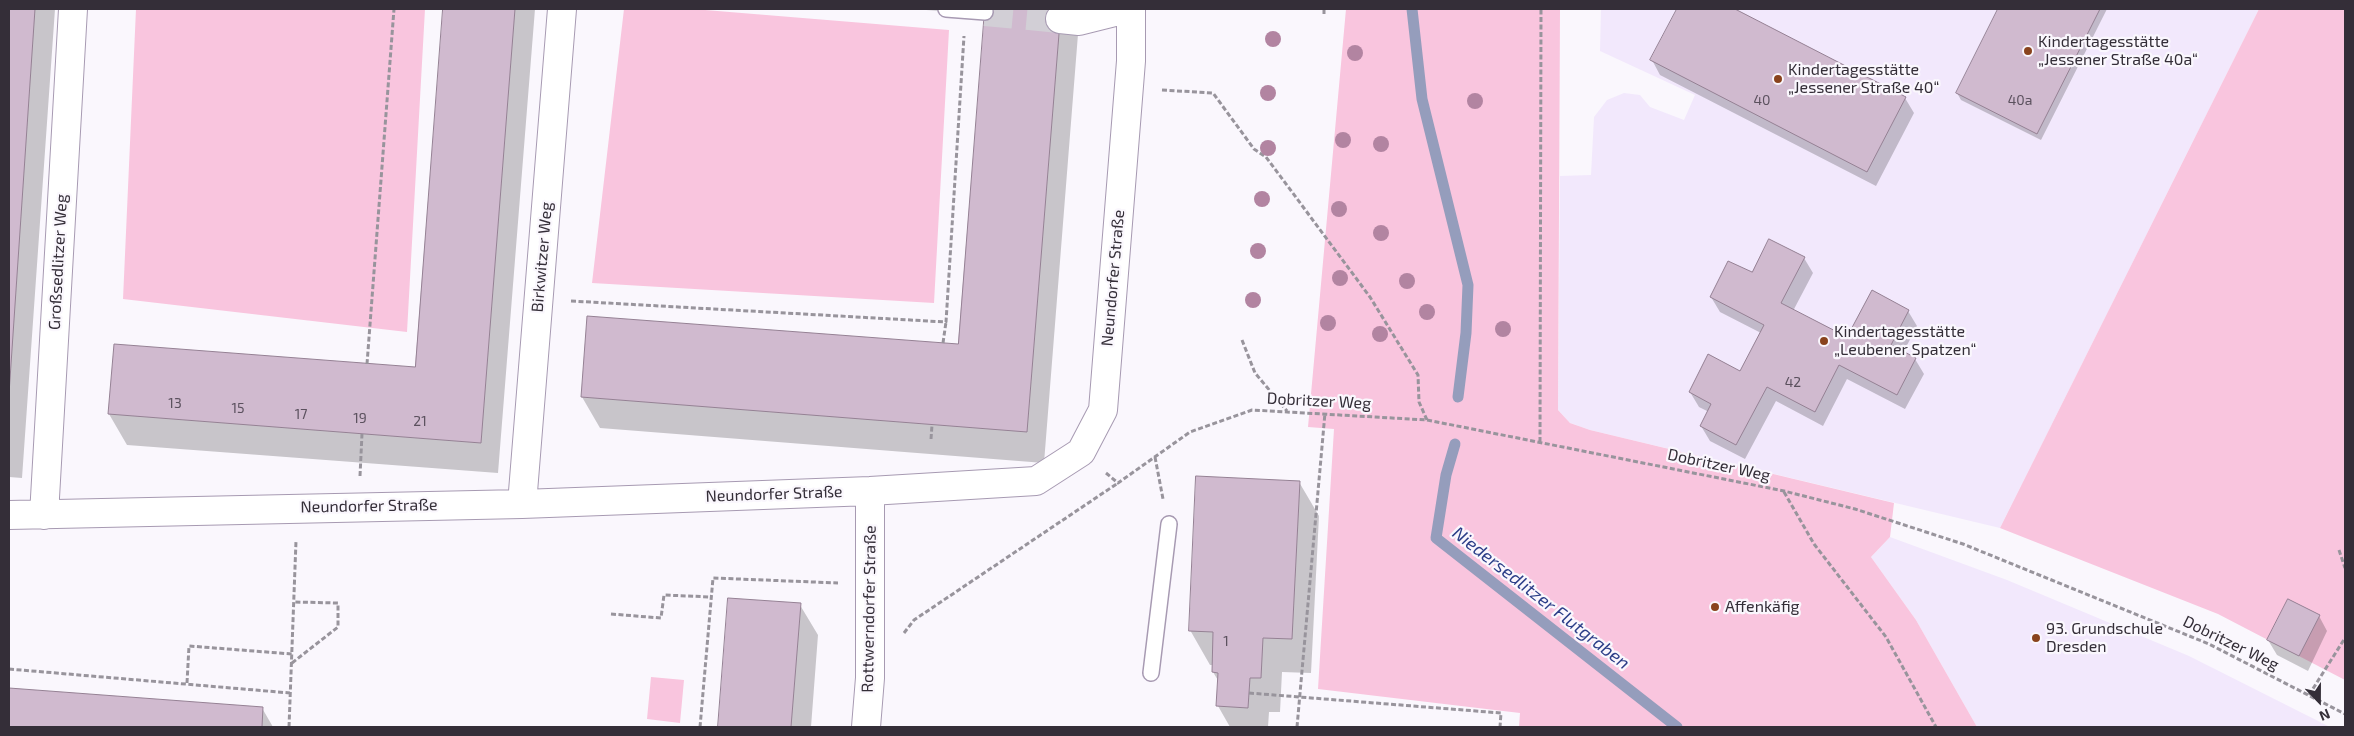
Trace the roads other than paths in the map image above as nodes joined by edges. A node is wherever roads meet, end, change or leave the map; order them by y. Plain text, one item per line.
1 (73, 9) edge
2 (562, 9) edge
3 (946, 9) edge
4 (1127, 9) edge
5 (1131, 9) edge
6 (984, 12) dead end
7 (1060, 19) tunnel mouth
8 (870, 490) junction
9 (522, 504) junction
10 (9, 515) edge
11 (44, 515) junction
12 (1168, 524) road end
13 (1151, 673) dead end
14 (866, 727) edge

1 - 11 street, Großsedlitzer Weg
2 - 9 street, Birkwitzer Weg
3 - 6 lane
4 - 7 street
5 - 8 street, Neundorfer Straße
8 - 9 street, Neundorfer Straße
8 - 14 street, Rottwerndorfer Straße
9 - 11 street, Neundorfer Straße
10 - 11 street, Neundorfer Straße
12 - 13 lane

